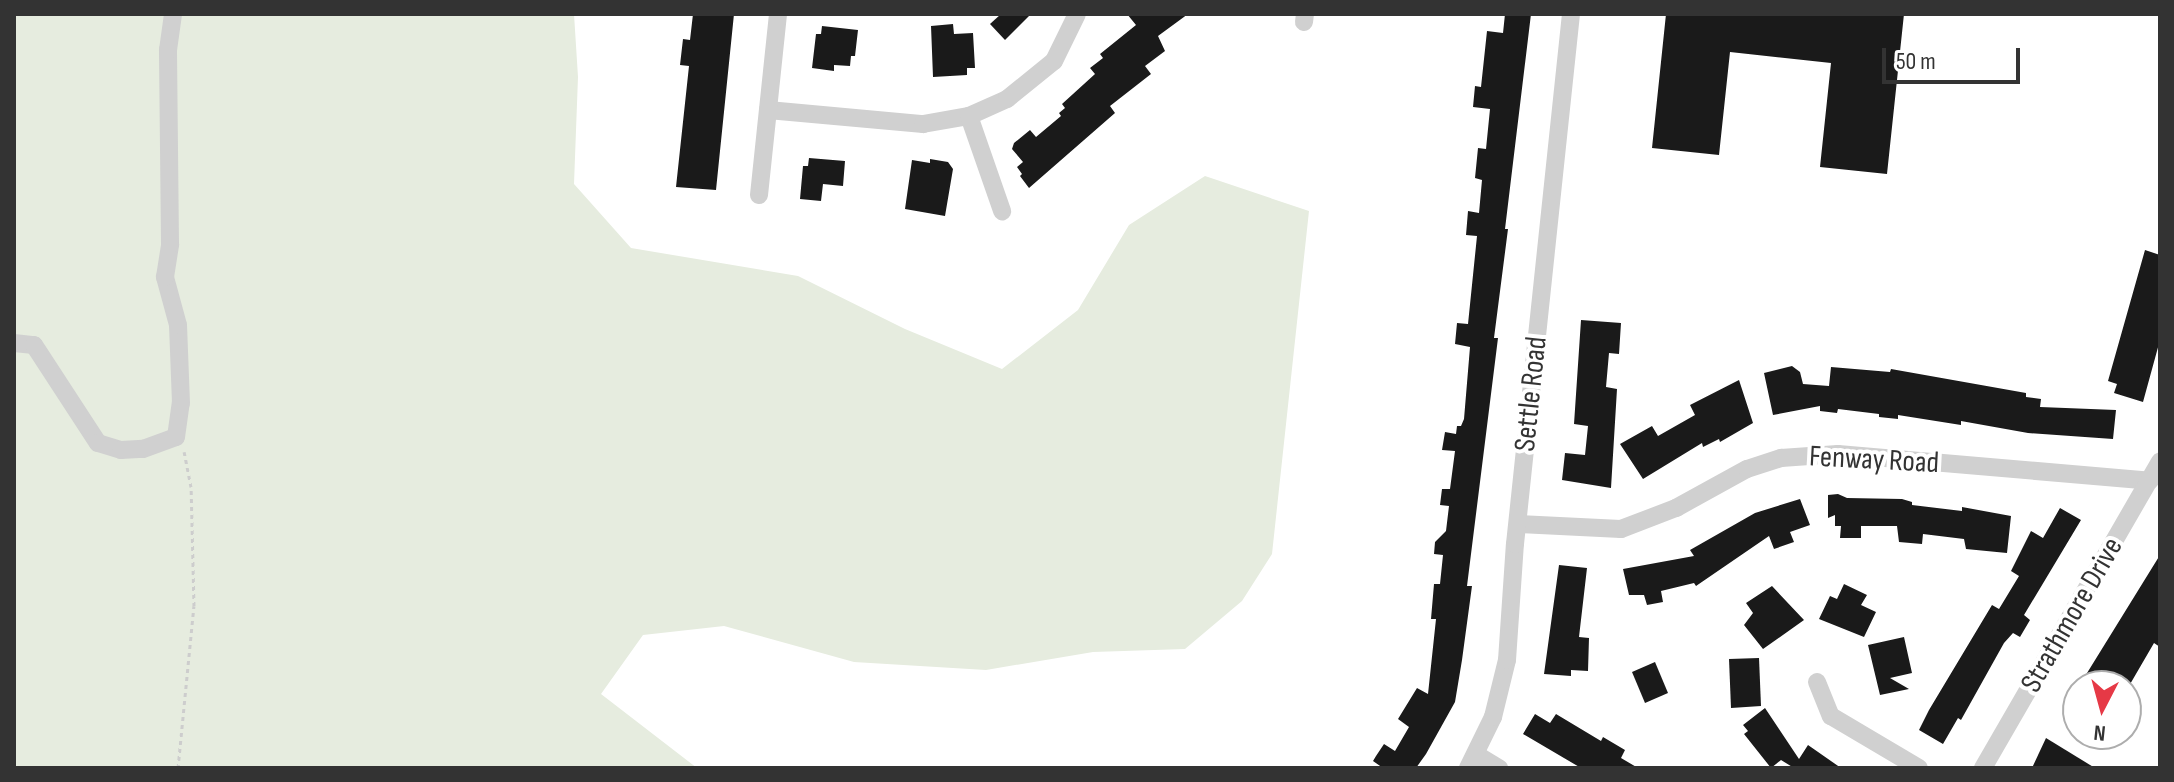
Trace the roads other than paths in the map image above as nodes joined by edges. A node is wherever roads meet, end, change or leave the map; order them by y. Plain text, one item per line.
1 (173, 14) edge
2 (778, 14) edge
3 (1077, 14) edge
4 (1571, 14) edge
5 (768, 110) junction
6 (969, 116) junction
7 (759, 195) dead end
8 (1002, 211) dead end
9 (14, 343) edge
10 (2160, 461) edge
11 (2150, 481) junction
12 (1518, 524) junction
13 (1817, 682) dead end
14 (1473, 762) edge
15 (1499, 768) edge
16 (1919, 768) edge
17 (1983, 768) edge

1 - 9 street
2 - 5 street
3 - 6 street
4 - 12 street, Settle Road
5 - 6 street
5 - 7 street
6 - 8 street
10 - 11 street, Strathmore Drive
11 - 12 street, Fenway Road
11 - 17 street, Strathmore Drive
12 - 14 street, Settle Road
13 - 16 street
14 - 15 street

